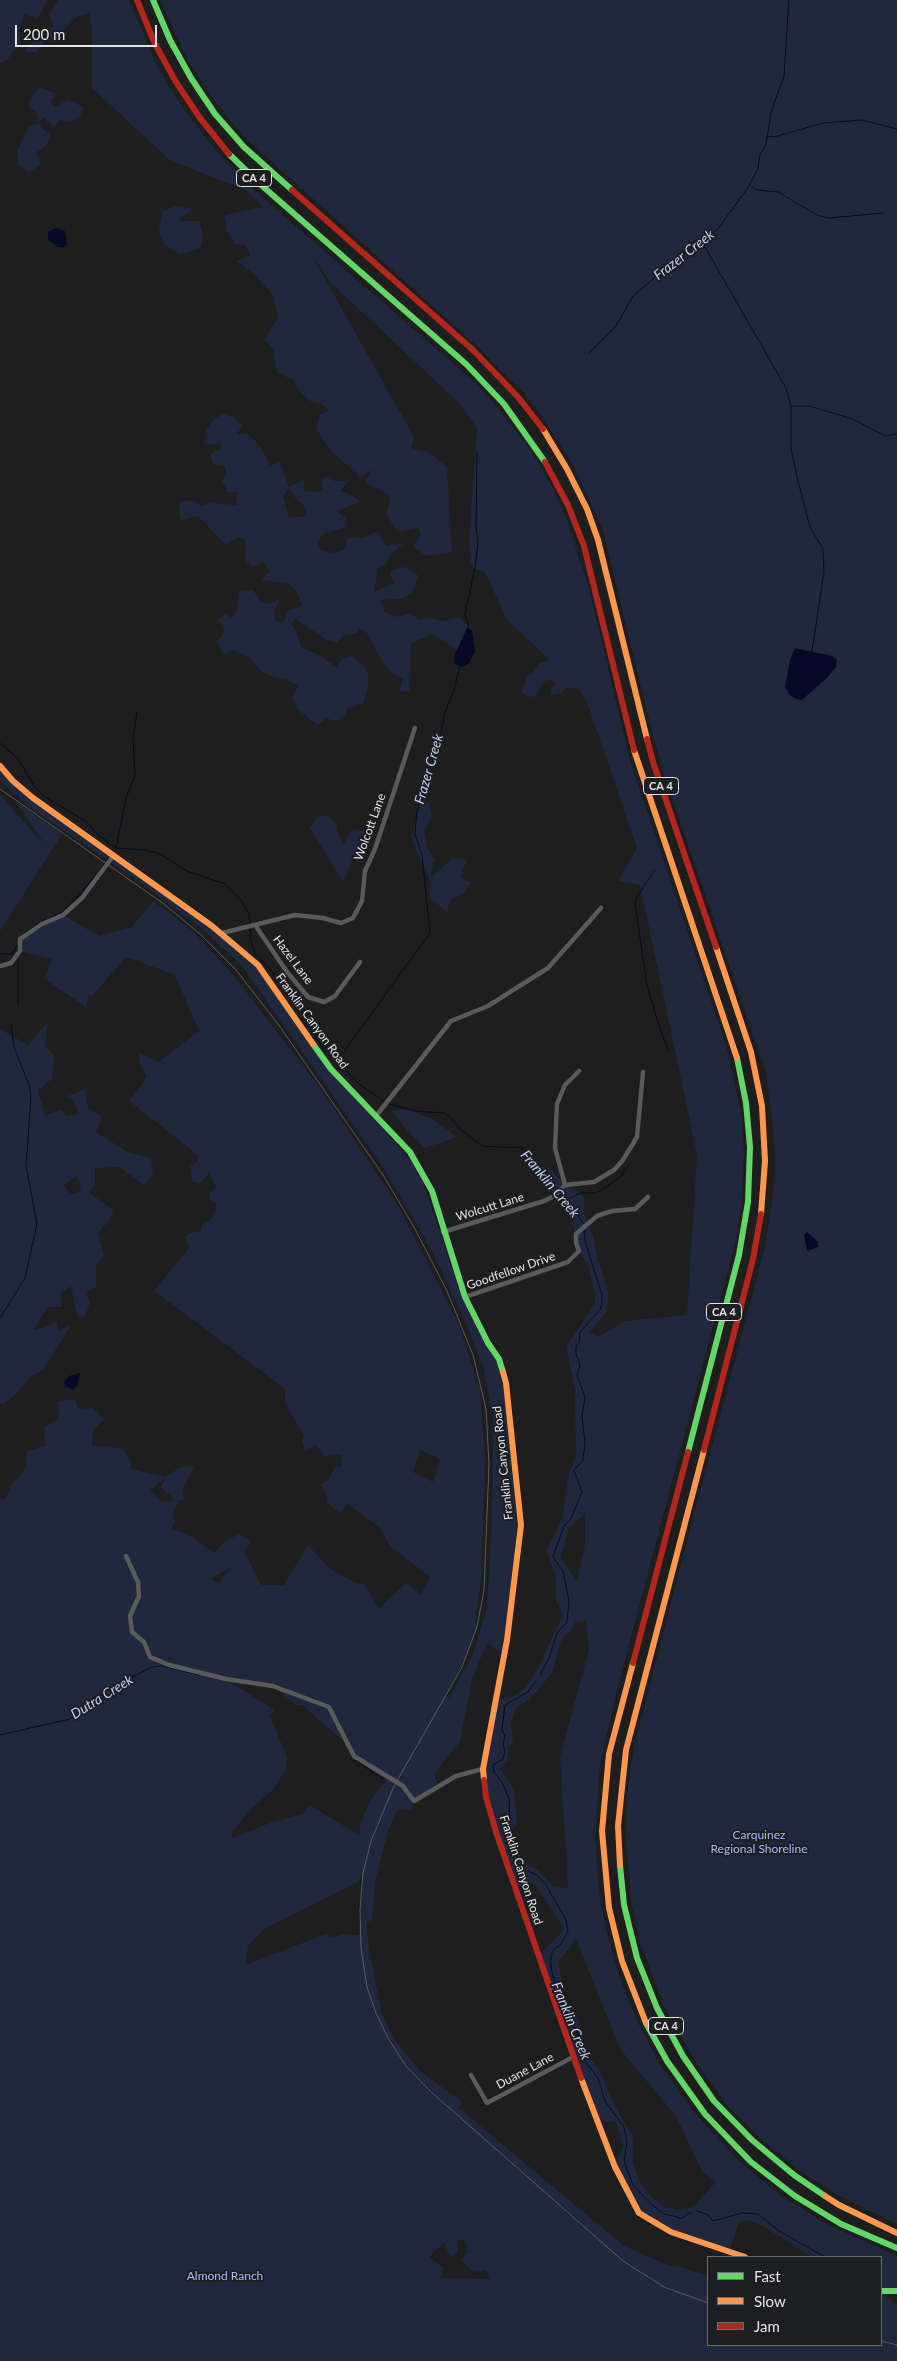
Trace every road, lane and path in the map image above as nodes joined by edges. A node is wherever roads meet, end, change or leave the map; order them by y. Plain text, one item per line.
1 (137, 0) edge
2 (153, 0) edge
3 (415, 728) dead end
4 (0, 766) edge
5 (114, 855) junction
6 (601, 908) dead end
7 (255, 925) junction
8 (222, 933) junction
9 (360, 962) dead end
10 (0, 966) edge
11 (579, 1071) dead end
12 (643, 1072) dead end
13 (376, 1116) junction
14 (565, 1185) junction
15 (648, 1197) dead end
16 (443, 1232) junction
17 (464, 1297) junction
18 (126, 1556) dead end
19 (483, 1768) junction
20 (573, 2057) junction
21 (471, 2075) dead end
22 (897, 2233) edge
23 (897, 2248) edge
24 (742, 2256) edge
25 (897, 2290) edge
26 (882, 2291) edge

1 - 23 main road, CA 4
2 - 22 main road, CA 4
3 - 7 street, Wolcott Lane
4 - 5 main road, Franklin Canyon Road
5 - 8 main road, Franklin Canyon Road
5 - 10 street
6 - 13 street
7 - 8 street, Wolcott Lane
7 - 9 street, Hazel Lane
8 - 13 main road, Franklin Canyon Road
11 - 14 street
12 - 14 street
13 - 16 main road, Franklin Canyon Road
14 - 16 street, Wolcutt Lane
15 - 17 street, Goodfellow Drive
16 - 17 main road, Franklin Canyon Road
17 - 19 main road, Franklin Canyon Road
18 - 19 street
19 - 20 main road, Franklin Canyon Road
20 - 21 street, Duane Lane
20 - 24 main road, Franklin Canyon Road
25 - 26 main road

